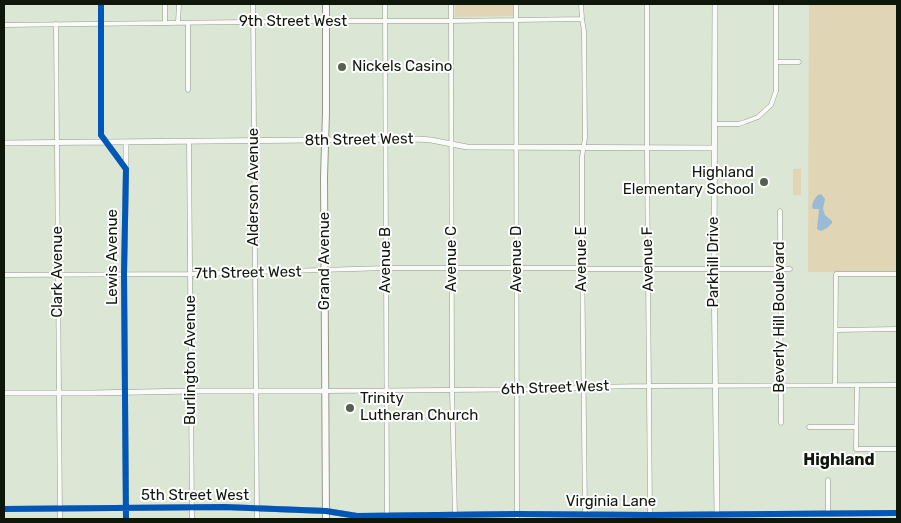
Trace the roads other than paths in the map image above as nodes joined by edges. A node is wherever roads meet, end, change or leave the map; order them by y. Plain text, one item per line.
1 (101, 4) edge
2 (165, 4) edge
3 (179, 4) edge
4 (253, 4) edge
5 (326, 4) edge
6 (385, 4) edge
7 (450, 4) edge
8 (516, 4) edge
9 (582, 4) edge
10 (647, 4) edge
11 (715, 4) edge
12 (776, 4) edge
13 (582, 19) junction
14 (516, 20) junction
15 (326, 21) junction
16 (385, 21) junction
17 (451, 21) junction
18 (165, 22) junction
19 (178, 22) junction
20 (188, 22) junction
21 (253, 22) junction
22 (56, 24) junction
23 (101, 24) junction
24 (4, 25) edge
25 (776, 62) junction
26 (799, 62) dead end
27 (188, 90) dead end
28 (715, 124) junction
29 (325, 140) junction
30 (386, 140) junction
31 (254, 141) junction
32 (106, 142) junction
33 (126, 142) junction
34 (189, 142) junction
35 (4, 143) edge
36 (57, 143) junction
37 (451, 144) junction
38 (516, 148) junction
39 (584, 148) junction
40 (647, 148) junction
41 (714, 148) junction
42 (126, 169) junction
43 (780, 211) dead end
44 (386, 268) junction
45 (452, 268) junction
46 (517, 268) junction
47 (714, 268) junction
48 (780, 268) junction
49 (790, 268) dead end
50 (582, 269) junction
51 (648, 269) junction
52 (325, 270) junction
53 (255, 272) junction
54 (124, 274) junction
55 (190, 274) junction
56 (897, 274) edge
57 (4, 275) edge
58 (58, 275) junction
59 (897, 329) edge
60 (836, 330) junction
61 (835, 385) junction
62 (857, 385) junction
63 (897, 385) edge
64 (649, 386) junction
65 (715, 386) junction
66 (781, 386) junction
67 (584, 387) junction
68 (191, 390) junction
69 (387, 390) junction
70 (452, 390) junction
71 (517, 390) junction
72 (325, 391) junction
73 (125, 392) junction
74 (256, 392) junction
75 (4, 393) edge
76 (59, 394) junction
77 (781, 424) dead end
78 (809, 428) dead end
79 (856, 428) junction
80 (897, 449) edge
81 (828, 480) dead end
82 (126, 508) junction
83 (192, 508) junction
84 (4, 509) edge
85 (60, 509) junction
86 (256, 509) junction
87 (326, 511) junction
88 (897, 513) edge
89 (585, 514) junction
90 (828, 514) junction
91 (387, 515) junction
92 (455, 515) junction
93 (650, 515) junction
94 (781, 516) edge
95 (816, 516) edge
96 (889, 516) edge
97 (487, 517) edge
98 (518, 517) edge
99 (553, 517) edge
100 (717, 517) edge
101 (60, 519) edge
102 (126, 519) edge
103 (192, 519) edge
104 (257, 519) edge
105 (326, 519) edge

1 - 23 street
2 - 18 street
3 - 19 street
4 - 21 street, Alderson Avenue
5 - 15 main road, Grand Avenue
6 - 16 street, Avenue B
7 - 17 street, Avenue C
8 - 14 street, Avenue D
9 - 13 street, Avenue E
10 - 40 street, Avenue F
11 - 28 street, Parkhill Drive
12 - 25 street
13 - 14 street, 9th Street West
13 - 39 street, Avenue E
14 - 17 street, 9th Street West
14 - 38 street, Avenue D
15 - 16 street, 9th Street West
15 - 21 street, 9th Street West
15 - 29 main road, Grand Avenue
16 - 17 street, 9th Street West
16 - 30 street, Avenue B
17 - 37 street, Avenue C
18 - 19 street, 9th Street West
18 - 23 street, 9th Street West
19 - 20 street, 9th Street West
20 - 21 street, 9th Street West
20 - 27 street
21 - 31 street, Alderson Avenue
22 - 23 street, 9th Street West
22 - 24 street, 9th Street West
22 - 36 street, Clark Avenue
23 - 32 street
25 - 26 street
25 - 28 street
28 - 41 street, Parkhill Drive
29 - 30 street, 8th Street West
29 - 31 street, 8th Street West
29 - 52 main road, Grand Avenue
30 - 37 street, 8th Street West
30 - 44 street, Avenue B
31 - 34 street, 8th Street West
31 - 53 street, Alderson Avenue
32 - 33 street, 8th Street West
32 - 36 street, 8th Street West
32 - 42 street
33 - 34 street, 8th Street West
33 - 42 street, Lewis Avenue
34 - 55 street, Burlington Avenue
35 - 36 street, 8th Street West
36 - 58 street, Clark Avenue
37 - 38 street, 8th Street West
37 - 45 street, Avenue C
38 - 39 street, 8th Street West
38 - 46 street, Avenue D
39 - 40 street, 8th Street West
39 - 50 street, Avenue E
40 - 41 street, 8th Street West
40 - 51 street, Avenue F
41 - 47 street, Parkhill Drive
42 - 54 street, Lewis Avenue
43 - 48 street, Beverly Hill Boulevard
44 - 45 street, 7th Street West
44 - 52 street, 7th Street West
44 - 69 street, Avenue B
45 - 46 street, 7th Street West
45 - 70 street, Avenue C
46 - 50 street, 7th Street West
46 - 71 street, Avenue D
47 - 48 street, 7th Street West
47 - 51 street, 7th Street West
47 - 65 street, Parkhill Drive
48 - 49 street, 7th Street West
48 - 66 street, Beverly Hill Boulevard
50 - 51 street, 7th Street West
50 - 67 street, Avenue E
51 - 64 street, Avenue F
52 - 53 street, 7th Street West
52 - 72 main road, Grand Avenue
53 - 55 street, 7th Street West
53 - 74 street, Alderson Avenue
54 - 55 street, 7th Street West
54 - 58 street, 7th Street West
54 - 73 street, Lewis Avenue
55 - 68 street, Burlington Avenue
56 - 60 street
57 - 58 street, 7th Street West
58 - 76 street, Clark Avenue
59 - 60 street
60 - 61 street
61 - 62 street, 6th Street West
61 - 66 street, 6th Street West
62 - 63 street, 6th Street West
62 - 79 street
64 - 65 street, 6th Street West
64 - 67 street, 6th Street West
64 - 93 street, Avenue F
65 - 66 street, 6th Street West
65 - 100 street, Parkhill Drive
66 - 77 street, Beverly Hill Boulevard
67 - 71 street, 6th Street West
67 - 89 street, Avenue E
68 - 73 street, 6th Street West
68 - 74 street, 6th Street West
68 - 83 street, Burlington Avenue
69 - 70 street, 6th Street West
69 - 72 street, 6th Street West
69 - 91 street, Avenue B
70 - 71 street, 6th Street West
70 - 92 street, Avenue C
71 - 98 street, Avenue D
72 - 74 street, 6th Street West
72 - 87 main road, Grand Avenue
73 - 76 street, 6th Street West
73 - 82 street, Lewis Avenue
74 - 86 street, Alderson Avenue
75 - 76 street, 6th Street West
76 - 85 street, Clark Avenue
78 - 79 street
79 - 80 street
81 - 90 street
82 - 83 street, 5th Street West
82 - 85 street, 5th Street West
82 - 102 street, Lewis Avenue
83 - 86 street, 5th Street West
83 - 103 street, Burlington Avenue
84 - 85 street, 5th Street West
85 - 101 street, Clark Avenue
86 - 87 street, 5th Street West
86 - 104 street, Alderson Avenue
87 - 91 street, Virginia Lane
87 - 105 main road, Grand Avenue
88 - 96 street, Virginia Lane
89 - 93 street, Virginia Lane
89 - 99 street, Virginia Lane
90 - 95 street, Virginia Lane
90 - 96 street, Virginia Lane
91 - 92 street, Virginia Lane
92 - 97 street, Virginia Lane
93 - 100 street, Virginia Lane
94 - 95 street, Virginia Lane
94 - 100 street, Virginia Lane
97 - 98 street, Virginia Lane
98 - 99 street, Virginia Lane

